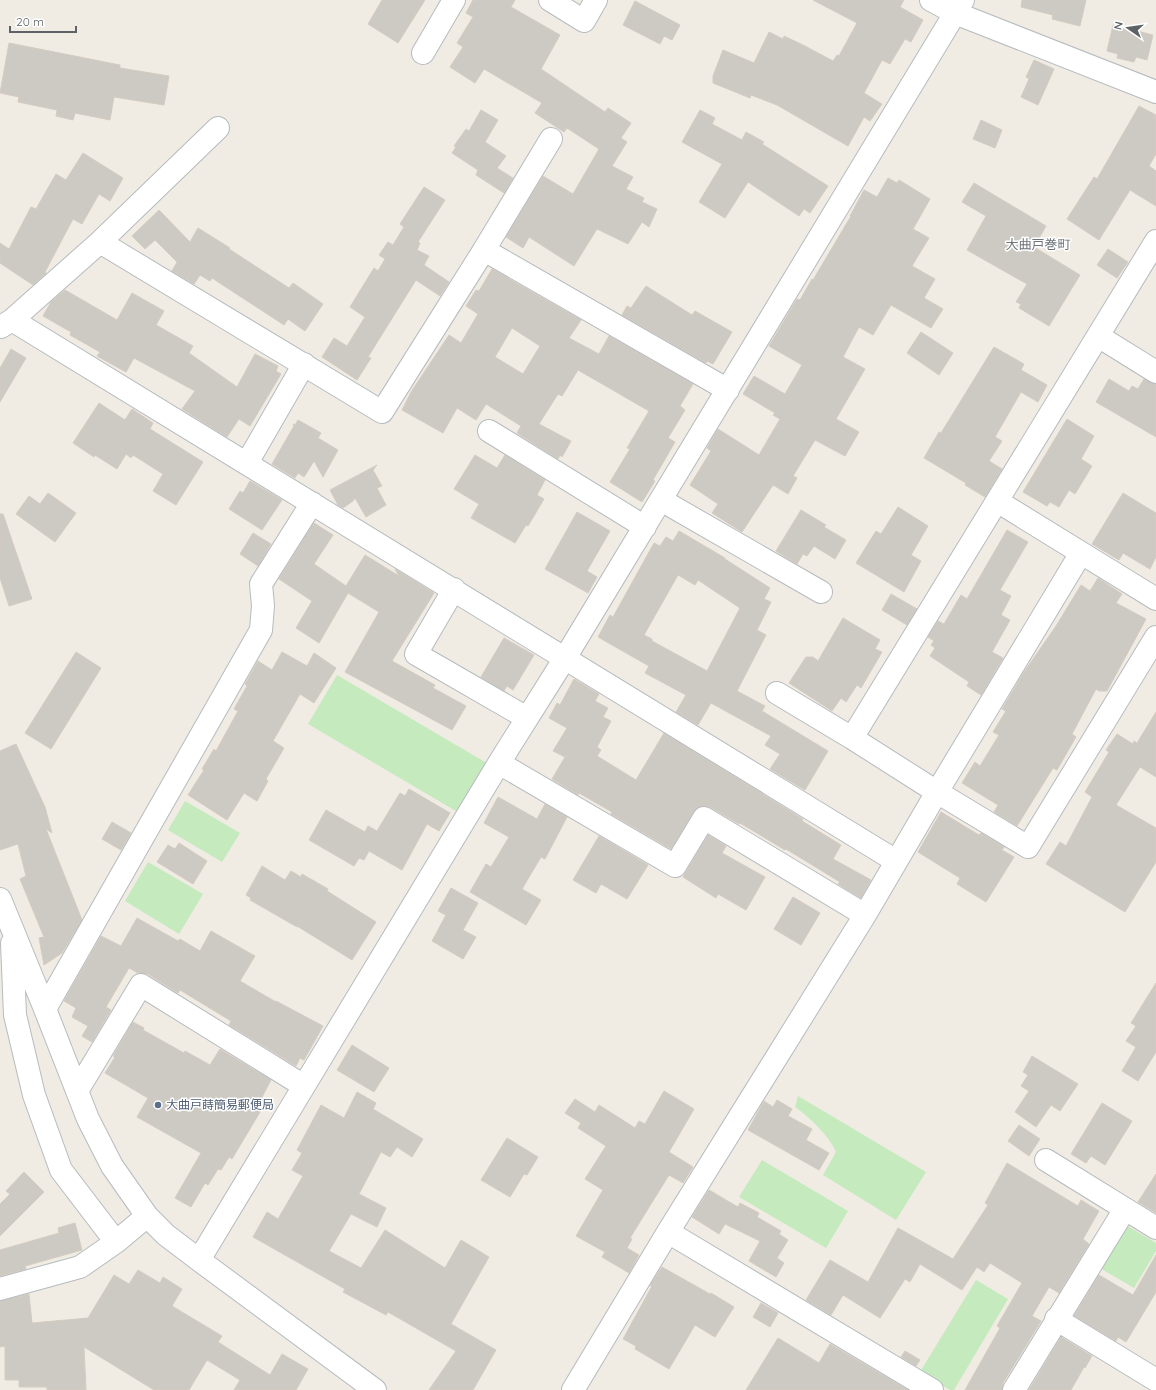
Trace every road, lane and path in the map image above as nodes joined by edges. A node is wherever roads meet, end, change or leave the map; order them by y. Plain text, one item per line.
1 (454, 0) edge
2 (550, 0) edge
3 (596, 0) edge
4 (931, 0) edge
5 (959, 6) edge
6 (423, 53) dead end
7 (1156, 92) edge
8 (218, 128) dead end
9 (551, 139) dead end
10 (1156, 241) edge
11 (100, 242) junction
12 (484, 250) junction
13 (6, 324) edge
14 (1098, 336) junction
15 (304, 364) junction
16 (1156, 372) edge
17 (728, 390) junction
18 (489, 431) dead end
19 (247, 463) junction
20 (662, 500) junction
21 (997, 501) junction
22 (312, 503) junction
23 (645, 527) junction
24 (1081, 553) junction
25 (454, 589) junction
26 (821, 592) dead end
27 (1156, 599) edge
28 (1156, 637) edge
29 (566, 658) junction
30 (777, 693) dead end
31 (527, 718) junction
32 (852, 738) junction
33 (499, 763) junction
34 (937, 792) junction
35 (896, 861) junction
36 (0, 899) edge
37 (865, 915) junction
38 (12, 928) junction
39 (7, 1002) edge
40 (45, 1009) junction
41 (304, 1086) junction
42 (77, 1091) junction
43 (1046, 1160) dead end
44 (1125, 1209) junction
45 (147, 1216) junction
46 (1156, 1228) edge
47 (668, 1232) junction
48 (116, 1242) junction
49 (199, 1260) junction
50 (0, 1289) edge
51 (1056, 1319) junction
52 (1156, 1380) edge
53 (375, 1390) edge
54 (573, 1390) edge
55 (932, 1390) edge
56 (1014, 1390) edge

1 - 6 street
2 - 3 street
4 - 5 street
5 - 7 street
5 - 17 street
8 - 11 street
9 - 12 street
10 - 14 street
11 - 13 street
11 - 15 street
12 - 15 street
12 - 17 street
13 - 19 street
14 - 16 street
14 - 21 street
15 - 19 street
17 - 20 street
18 - 23 street
19 - 22 street
20 - 23 street
20 - 26 street
21 - 24 street
21 - 32 street
22 - 25 street
22 - 40 street
23 - 29 street
24 - 27 street
24 - 34 street
25 - 29 street
25 - 31 street
28 - 34 street
29 - 31 street
29 - 35 street
30 - 32 street
31 - 33 street
32 - 34 street
33 - 37 street
33 - 41 street
34 - 35 street
35 - 37 street
36 - 38 street
37 - 47 street
38 - 39 street
38 - 40 street
39 - 48 street
40 - 42 street
41 - 42 street
41 - 49 street
42 - 45 street
43 - 44 street
44 - 46 street
44 - 51 street
45 - 48 street
45 - 49 street
47 - 54 street
47 - 55 street
48 - 50 street
49 - 53 street
51 - 52 street
51 - 56 street

